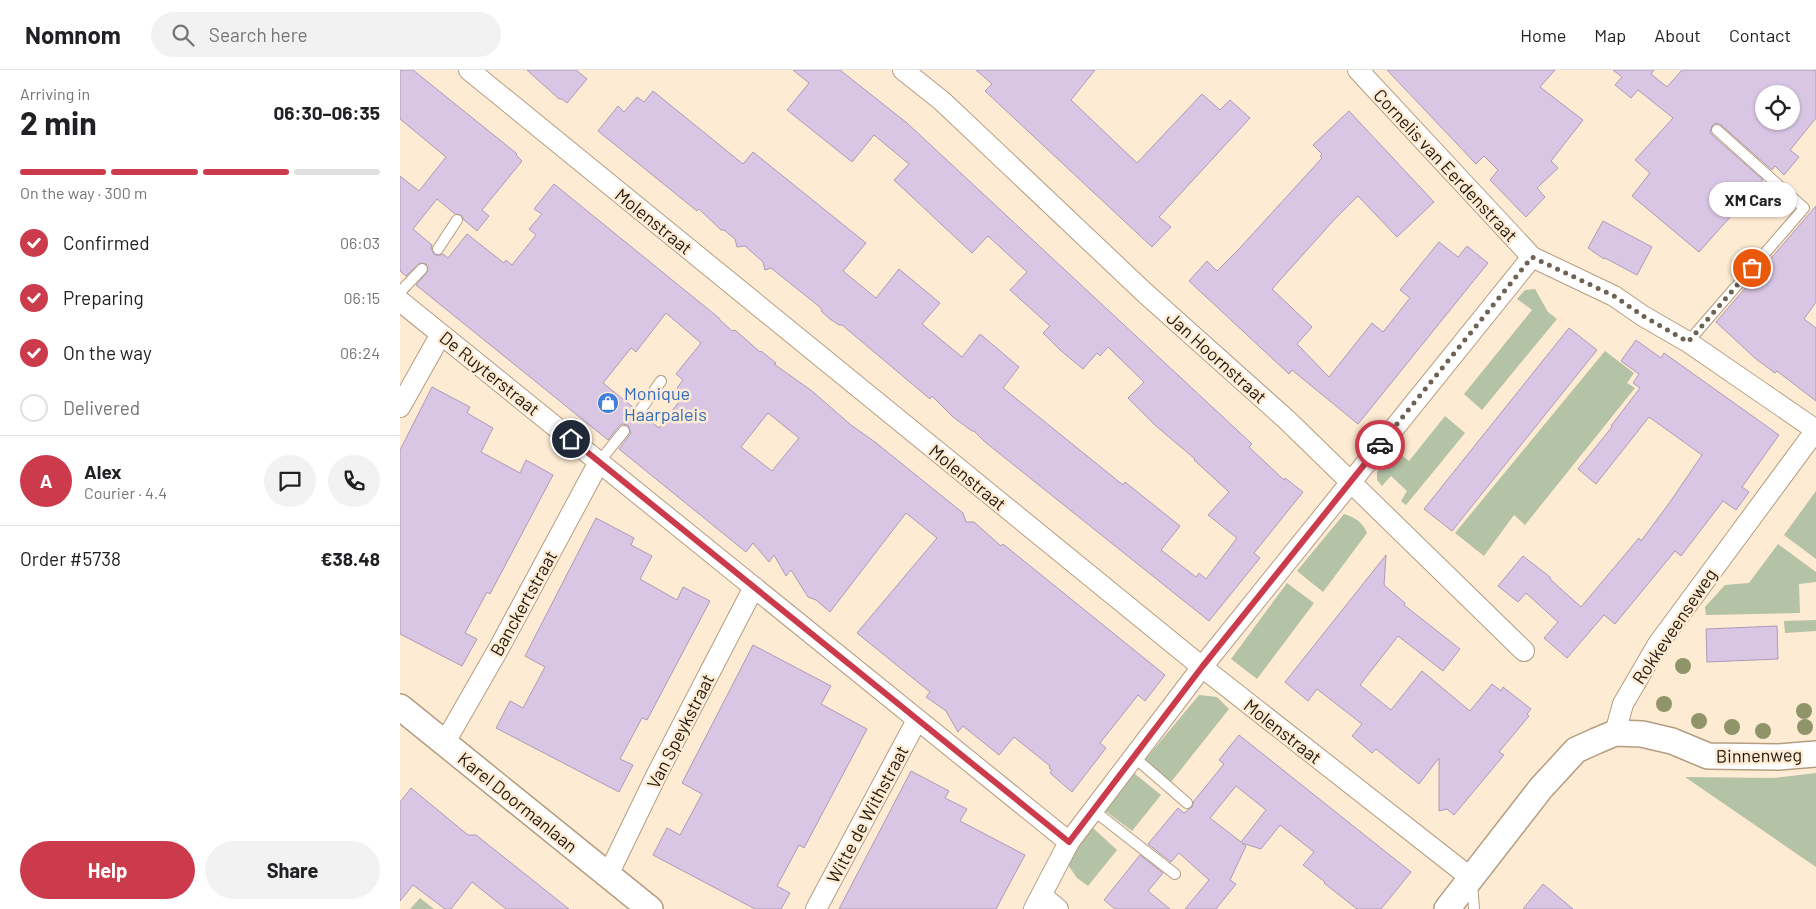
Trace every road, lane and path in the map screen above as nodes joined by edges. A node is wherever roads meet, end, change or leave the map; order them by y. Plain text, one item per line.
1 (469, 70) edge
2 (903, 70) edge
3 (1358, 70) edge
4 (1718, 130) dead end
5 (457, 220) dead end
6 (438, 249) dead end
7 (1532, 257) junction
8 (422, 268) dead end
9 (400, 292) edge
10 (400, 301) edge
11 (441, 334) junction
12 (1688, 342) junction
13 (661, 381) dead end
14 (400, 408) edge
15 (639, 412) dead end
16 (1816, 430) edge
17 (624, 431) dead end
18 (599, 462) junction
19 (1350, 481) junction
20 (754, 587) junction
21 (1524, 652) dead end
22 (1202, 667) junction
23 (400, 707) edge
24 (917, 720) junction
25 (1615, 733) junction
26 (444, 744) junction
27 (1816, 754) edge
28 (1134, 757) junction
29 (1187, 803) dead end
30 (1094, 810) junction
31 (1069, 842) junction
32 (1174, 874) dead end
33 (608, 875) junction
34 (1471, 878) junction
35 (1038, 902) edge
36 (637, 905) edge
37 (816, 909) edge
38 (1058, 909) edge
39 (1447, 909) edge
40 (1474, 909) edge

1 - 22 street, Molenstraat
2 - 19 street, Jan Hoornstraat
3 - 7 street, Cornelis van Eerdenstraat
4 - 12 lane
5 - 6 lane
7 - 12 street, Cornelis van Eerdenstraat
7 - 19 street
8 - 9 lane
10 - 11 street, De Ruyterstraat
11 - 14 street
11 - 18 street, De Ruyterstraat
12 - 16 street, Cornelis van Eerdenstraat
13 - 15 lane
16 - 25 street, Rokkeveenseweg
17 - 18 lane
18 - 20 street, De Ruyterstraat
18 - 26 street, Banckertstraat
19 - 21 street, Jan Hoornstraat
19 - 22 street
20 - 24 street, De Ruyterstraat
20 - 33 street, Van Speykstraat
22 - 28 street
22 - 34 street, Molenstraat
23 - 26 street, Karel Doormanlaan
24 - 31 street, De Ruyterstraat
24 - 37 street, Witte de Withstraat
25 - 27 street, Binnenweg
25 - 34 street
26 - 33 street, Karel Doormanlaan
28 - 29 lane
28 - 30 street
30 - 31 street
30 - 32 lane
31 - 35 street
33 - 36 street, Karel Doormanlaan
34 - 39 street
34 - 40 lane
35 - 38 street

